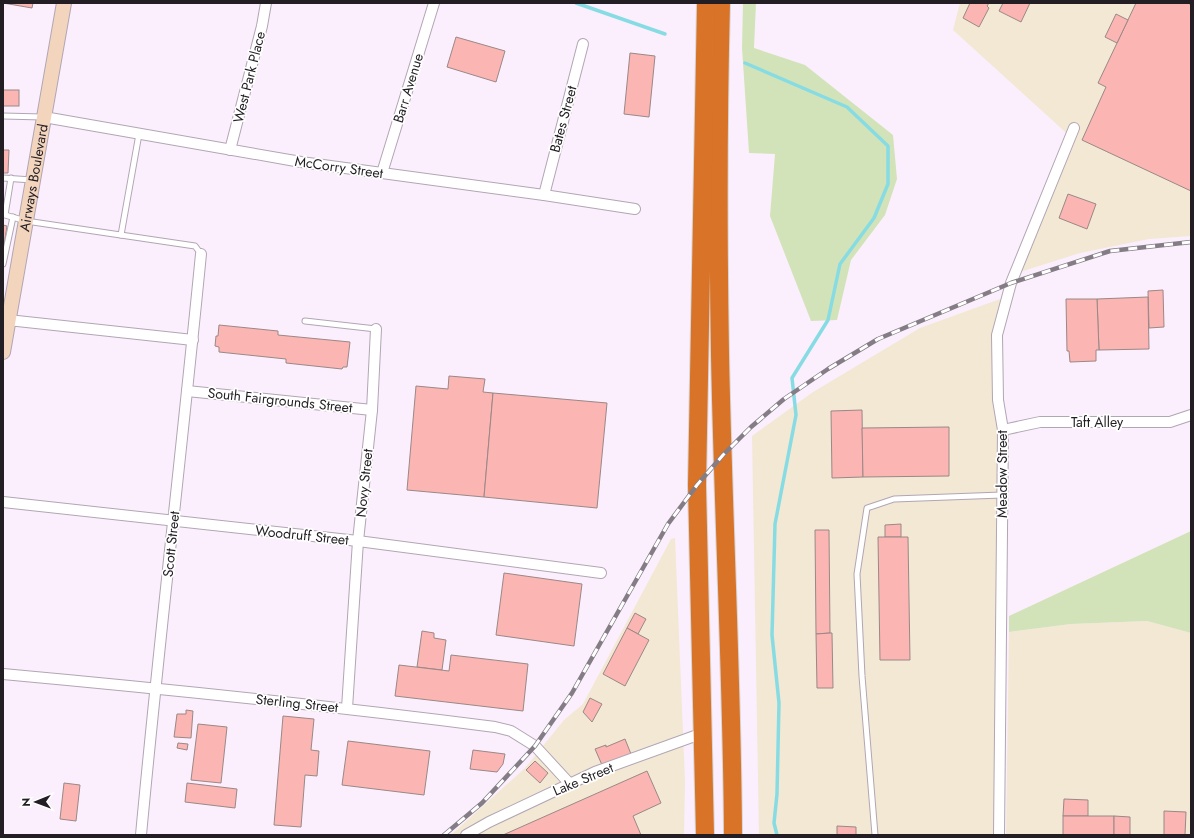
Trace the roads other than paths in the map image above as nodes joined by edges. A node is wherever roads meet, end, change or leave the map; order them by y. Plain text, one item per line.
1 (64, 3) edge
2 (266, 3) edge
3 (434, 3) edge
4 (706, 3) edge
5 (721, 3) edge
6 (583, 44) dead end
7 (3, 116) edge
8 (44, 116) junction
9 (1074, 128) dead end
10 (139, 134) junction
11 (230, 150) junction
12 (382, 173) junction
13 (3, 178) edge
14 (11, 178) junction
15 (33, 180) junction
16 (544, 195) junction
17 (635, 209) dead end
18 (4, 215) edge
19 (12, 217) junction
20 (26, 220) junction
21 (121, 235) junction
22 (201, 254) joint
23 (3, 264) edge
24 (18, 268) junction
25 (8, 299) edge
26 (8, 320) junction
27 (305, 321) dead end
28 (376, 329) joint
29 (192, 340) junction
30 (3, 352) edge
31 (187, 390) junction
32 (372, 410) junction
33 (1191, 415) edge
34 (1003, 430) junction
35 (1002, 494) junction
36 (3, 502) edge
37 (174, 520) junction
38 (358, 541) junction
39 (601, 573) dead end
40 (3, 674) edge
41 (155, 688) junction
42 (347, 708) junction
43 (703, 732) junction
44 (570, 784) junction
45 (140, 835) edge
46 (466, 835) edge
47 (706, 835) edge
48 (733, 835) edge
49 (875, 835) edge
50 (999, 835) edge

1 - 8 main road, Airways Boulevard
2 - 11 street, West Park Place
3 - 12 street, Barr Avenue
4 - 43 highway
5 - 48 highway
6 - 16 street, Bates Street
7 - 8 lane
8 - 10 street, McCorry Street
8 - 15 main road, Airways Boulevard
9 - 34 street, Meadow Street
10 - 11 street, McCorry Street
10 - 21 lane
11 - 12 street, McCorry Street
12 - 16 street, McCorry Street
13 - 14 lane
14 - 15 lane
14 - 18 lane
15 - 20 main road, Airways Boulevard
16 - 17 street, McCorry Street
18 - 19 lane
19 - 20 lane
19 - 23 lane
20 - 21 lane
20 - 24 main road, Airways Boulevard
21 - 22 lane
22 - 29 street, Scott Street
23 - 24 lane
24 - 25 main road, Airways Boulevard
25 - 26 main road, Airways Boulevard
26 - 29 street
26 - 30 main road, Airways Boulevard
27 - 28 lane
28 - 32 street, Novy Street
29 - 31 street, Scott Street
31 - 32 street, South Fairgrounds Street
31 - 37 street, Scott Street
32 - 38 street, Novy Street
33 - 34 street, Taft Alley
34 - 35 street, Meadow Street
35 - 49 lane
35 - 50 street, Meadow Street
36 - 37 street, Woodruff Street
37 - 38 street, Woodruff Street
37 - 41 street, Scott Street
38 - 39 street, Woodruff Street
38 - 42 street, Novy Street
40 - 41 street, Sterling Street
41 - 42 street, Sterling Street
41 - 45 street, Scott Street
42 - 44 street, Sterling Street
43 - 44 street, Lake Street
43 - 47 highway
44 - 46 street, Lake Street

